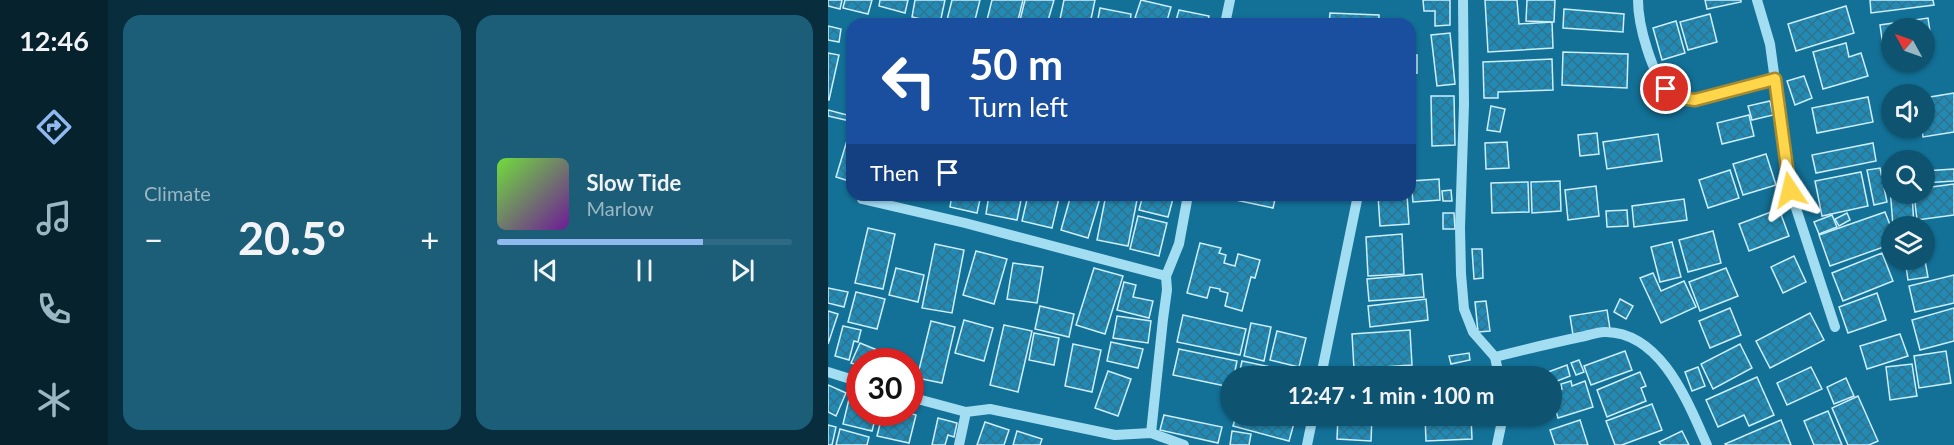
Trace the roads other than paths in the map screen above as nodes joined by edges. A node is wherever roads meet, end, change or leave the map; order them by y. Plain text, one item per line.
1 (1230, 0) edge
2 (1463, 0) edge
3 (1638, 0) edge
4 (1757, 0) edge
5 (1226, 18) edge
6 (1775, 79) junction
7 (871, 201) edge
8 (1187, 201) edge
9 (1357, 201) edge
10 (1166, 276) junction
11 (1835, 327) dead end
12 (1495, 357) junction
13 (1323, 366) edge
14 (1497, 366) edge
15 (828, 372) edge
16 (846, 378) edge
17 (924, 401) edge
18 (966, 412) junction
19 (1311, 426) edge
20 (1501, 426) edge
21 (1151, 433) junction
22 (1115, 440) edge
23 (959, 445) edge
24 (1184, 445) edge
25 (1307, 445) edge
26 (1497, 445) edge
27 (1707, 445) edge

1 - 5 street
2 - 12 street
3 - 6 street
4 - 6 street
6 - 11 street
7 - 10 street
8 - 10 street
9 - 13 street
10 - 21 street
12 - 14 street
12 - 27 street
15 - 16 street
17 - 18 street
18 - 22 street
18 - 23 street
19 - 25 street
20 - 26 street
21 - 22 street
21 - 24 street

